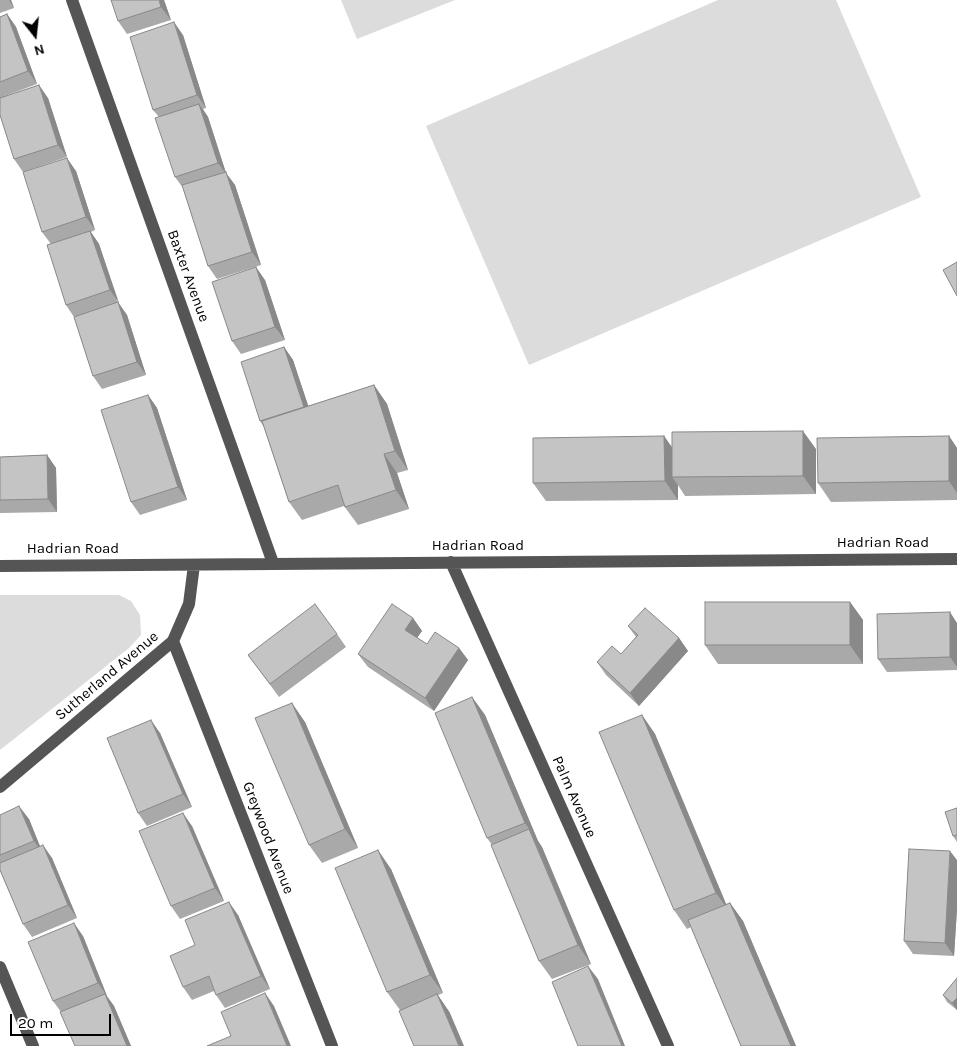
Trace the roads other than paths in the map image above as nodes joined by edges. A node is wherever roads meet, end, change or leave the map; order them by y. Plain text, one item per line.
1 (72, 0) edge
2 (957, 559) edge
3 (450, 562) junction
4 (272, 563) junction
5 (194, 565) junction
6 (0, 566) edge
7 (174, 641) junction
8 (0, 787) edge
9 (0, 967) edge
10 (33, 1046) edge
11 (332, 1046) edge
12 (668, 1046) edge

1 - 4 street, Baxter Avenue
2 - 3 street, Hadrian Road
3 - 4 street, Hadrian Road
3 - 12 street, Palm Avenue
4 - 5 street, Hadrian Road
5 - 6 street, Hadrian Road
5 - 7 street, Sutherland Avenue
7 - 8 street, Sutherland Avenue
7 - 11 street, Greywood Avenue
9 - 10 street

